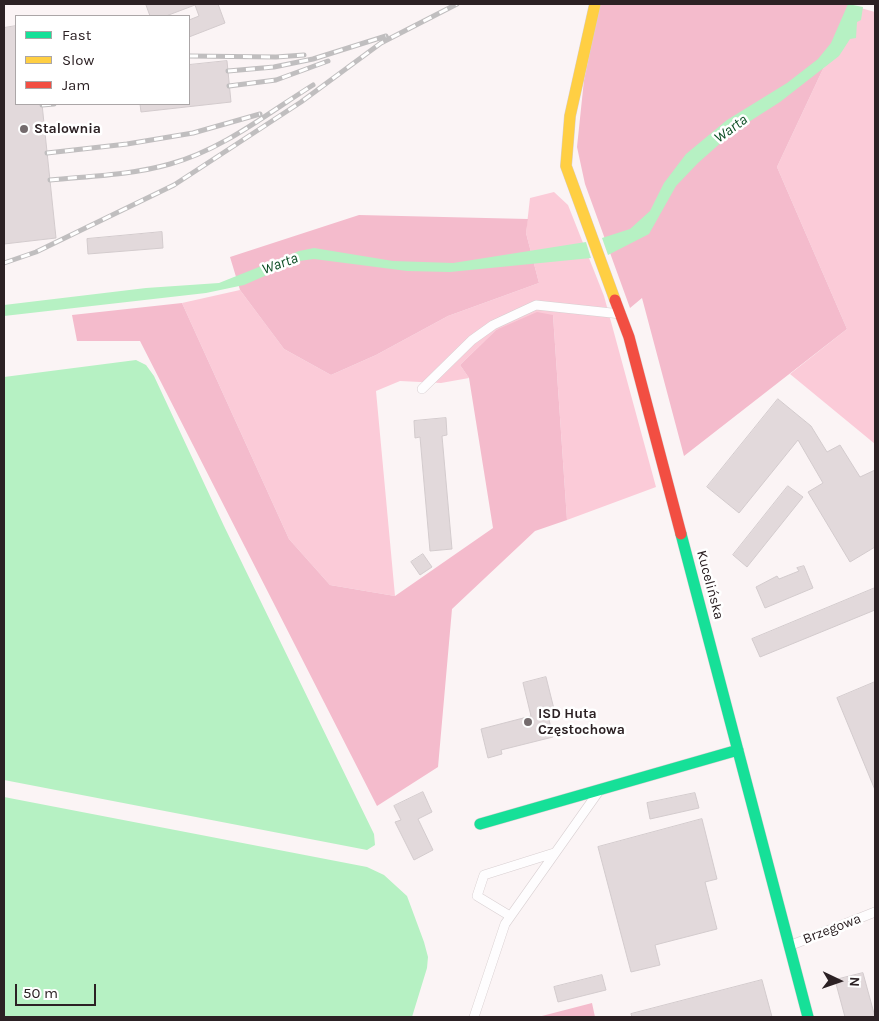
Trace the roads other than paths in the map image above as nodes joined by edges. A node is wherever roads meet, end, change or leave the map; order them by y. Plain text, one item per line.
1 (595, 4) edge
2 (621, 314) junction
3 (422, 390) dead end
4 (738, 750) junction
5 (599, 791) junction
6 (480, 824) dead end
7 (554, 853) junction
8 (875, 912) edge
9 (510, 916) junction
10 (789, 946) junction
11 (474, 1017) edge
12 (808, 1017) edge

1 - 2 street, Kucelińska
2 - 3 street
2 - 4 street, Kucelińska
4 - 5 street
4 - 10 street, Kucelińska
5 - 6 street
5 - 7 street
7 - 9 street
7 - 9 street
8 - 10 street, Brzegowa
9 - 11 street
10 - 12 street, Kucelińska

